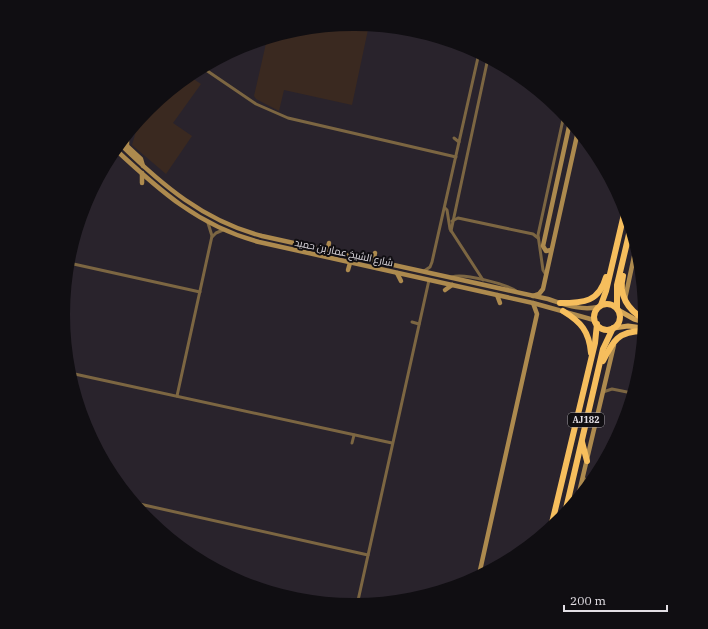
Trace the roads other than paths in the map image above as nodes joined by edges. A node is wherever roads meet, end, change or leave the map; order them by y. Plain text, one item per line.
1 (478, 59) edge
2 (487, 64) edge
3 (208, 71) edge
4 (562, 123) edge
5 (568, 130) edge
6 (454, 138) dead end
7 (576, 139) edge
8 (459, 142) junction
9 (127, 145) edge
10 (124, 148) edge
11 (120, 154) edge
12 (456, 157) junction
13 (143, 166) junction
14 (142, 173) junction
15 (142, 183) dead end
16 (445, 208) junction
17 (437, 214) dead end
18 (443, 216) junction
19 (452, 221) junction
20 (622, 222) edge
21 (208, 223) junction
22 (223, 230) junction
23 (451, 231) junction
24 (538, 238) junction
25 (211, 239) junction
26 (628, 240) edge
27 (329, 243) dead end
28 (551, 250) junction
29 (327, 251) junction
30 (375, 253) dead end
31 (614, 257) junction
32 (624, 257) junction
33 (373, 261) junction
34 (432, 262) junction
35 (350, 263) junction
36 (633, 263) edge
37 (75, 264) edge
38 (348, 270) dead end
39 (421, 272) junction
40 (397, 273) junction
41 (436, 275) junction
42 (547, 276) junction
43 (451, 278) junction
44 (429, 280) junction
45 (482, 280) junction
46 (400, 281) dead end
47 (452, 285) junction
48 (543, 289) junction
49 (445, 290) dead end
50 (200, 292) junction
51 (517, 292) junction
52 (497, 295) junction
53 (533, 296) junction
54 (548, 300) junction
55 (625, 300) junction
56 (500, 302) dead end
57 (533, 303) junction
58 (560, 303) junction
59 (547, 306) junction
60 (600, 306) junction
61 (617, 309) junction
62 (563, 311) junction
63 (537, 314) junction
64 (638, 316) edge
65 (638, 320) edge
66 (412, 322) dead end
67 (596, 322) junction
68 (419, 324) junction
69 (613, 328) junction
70 (637, 328) edge
71 (637, 330) edge
72 (616, 339) junction
73 (591, 358) junction
74 (598, 367) junction
75 (77, 374) edge
76 (606, 382) junction
77 (612, 389) junction
78 (603, 392) junction
79 (627, 392) edge
80 (177, 396) junction
81 (354, 435) junction
82 (581, 440) junction
83 (352, 443) dead end
84 (392, 443) junction
85 (587, 461) junction
86 (583, 476) junction
87 (585, 479) edge
88 (581, 484) edge
89 (568, 500) edge
90 (145, 505) edge
91 (554, 515) edge
92 (368, 555) junction
93 (481, 568) edge
94 (359, 598) edge

1 - 8 street
2 - 19 street
3 - 12 street
4 - 24 street
5 - 28 street
6 - 8 street
7 - 28 street
8 - 12 street
9 - 13 street
10 - 13 street, شارع الشيخ عمار بن حميد
11 - 14 street, شارع الشيخ عمار بن حميد
12 - 16 street
13 - 29 street, شارع الشيخ عمار بن حميد
14 - 15 street
14 - 21 street, شارع الشيخ عمار بن حميد
16 - 18 street
16 - 23 street
17 - 18 street
18 - 34 street
19 - 23 street
19 - 24 street
20 - 31 highway
21 - 22 street, شارع الشيخ عمار بن حميد
21 - 25 street
22 - 25 street
22 - 35 street, شارع الشيخ عمار بن حميد
23 - 45 street
24 - 42 street
25 - 50 street
26 - 32 highway
27 - 29 street
28 - 42 street
29 - 33 street, شارع الشيخ عمار بن حميد
30 - 33 street
31 - 58 highway
31 - 60 highway
32 - 55 highway
32 - 61 highway
33 - 39 street, شارع الشيخ عمار بن حميد
34 - 39 street
34 - 41 street
35 - 38 street
35 - 40 street, شارع الشيخ عمار بن حميد
36 - 55 street
37 - 50 street
39 - 41 street, شارع الشيخ عمار بن حميد
40 - 44 street, شارع الشيخ عمار بن حميد
40 - 46 street
41 - 43 street, شارع الشيخ عمار بن حميد
42 - 48 street
43 - 45 street
43 - 51 street, شارع الشيخ عمار بن حميد
44 - 47 street, شارع الشيخ عمار بن حميد
44 - 68 street
45 - 51 street
47 - 49 street
47 - 52 street, شارع الشيخ عمار بن حميد
48 - 53 street
48 - 54 street
50 - 80 street
51 - 53 street, شارع الشيخ عمار بن حميد
52 - 56 street
52 - 57 street, شارع الشيخ عمار بن حميد
53 - 54 street, شارع الشيخ عمار بن حميد
54 - 58 street, شارع الشيخ عمار بن حميد
55 - 64 highway
57 - 59 street, شارع الشيخ عمار بن حميد
57 - 63 street
58 - 60 street, شارع الشيخ عمار بن حميد
59 - 62 street, شارع الشيخ عمار بن حميد
59 - 63 street
60 - 61 highway
60 - 67 highway
61 - 65 main road
61 - 69 highway
62 - 67 street, شارع الشيخ عمار بن حميد
62 - 73 highway
63 - 93 street
66 - 68 street
67 - 69 highway
67 - 73 highway, AJ182
68 - 84 street
69 - 70 main road
69 - 74 highway, AJ182
71 - 72 highway
72 - 74 highway
72 - 76 street
73 - 91 highway, AJ182
74 - 82 highway, AJ182
75 - 80 street
76 - 77 street
76 - 78 street
77 - 78 street
77 - 79 street
78 - 85 street
80 - 81 street
81 - 83 street
81 - 84 street
82 - 85 highway
82 - 89 highway, AJ182
84 - 92 street
85 - 86 street
86 - 87 street
86 - 88 street
90 - 92 street
92 - 94 street

